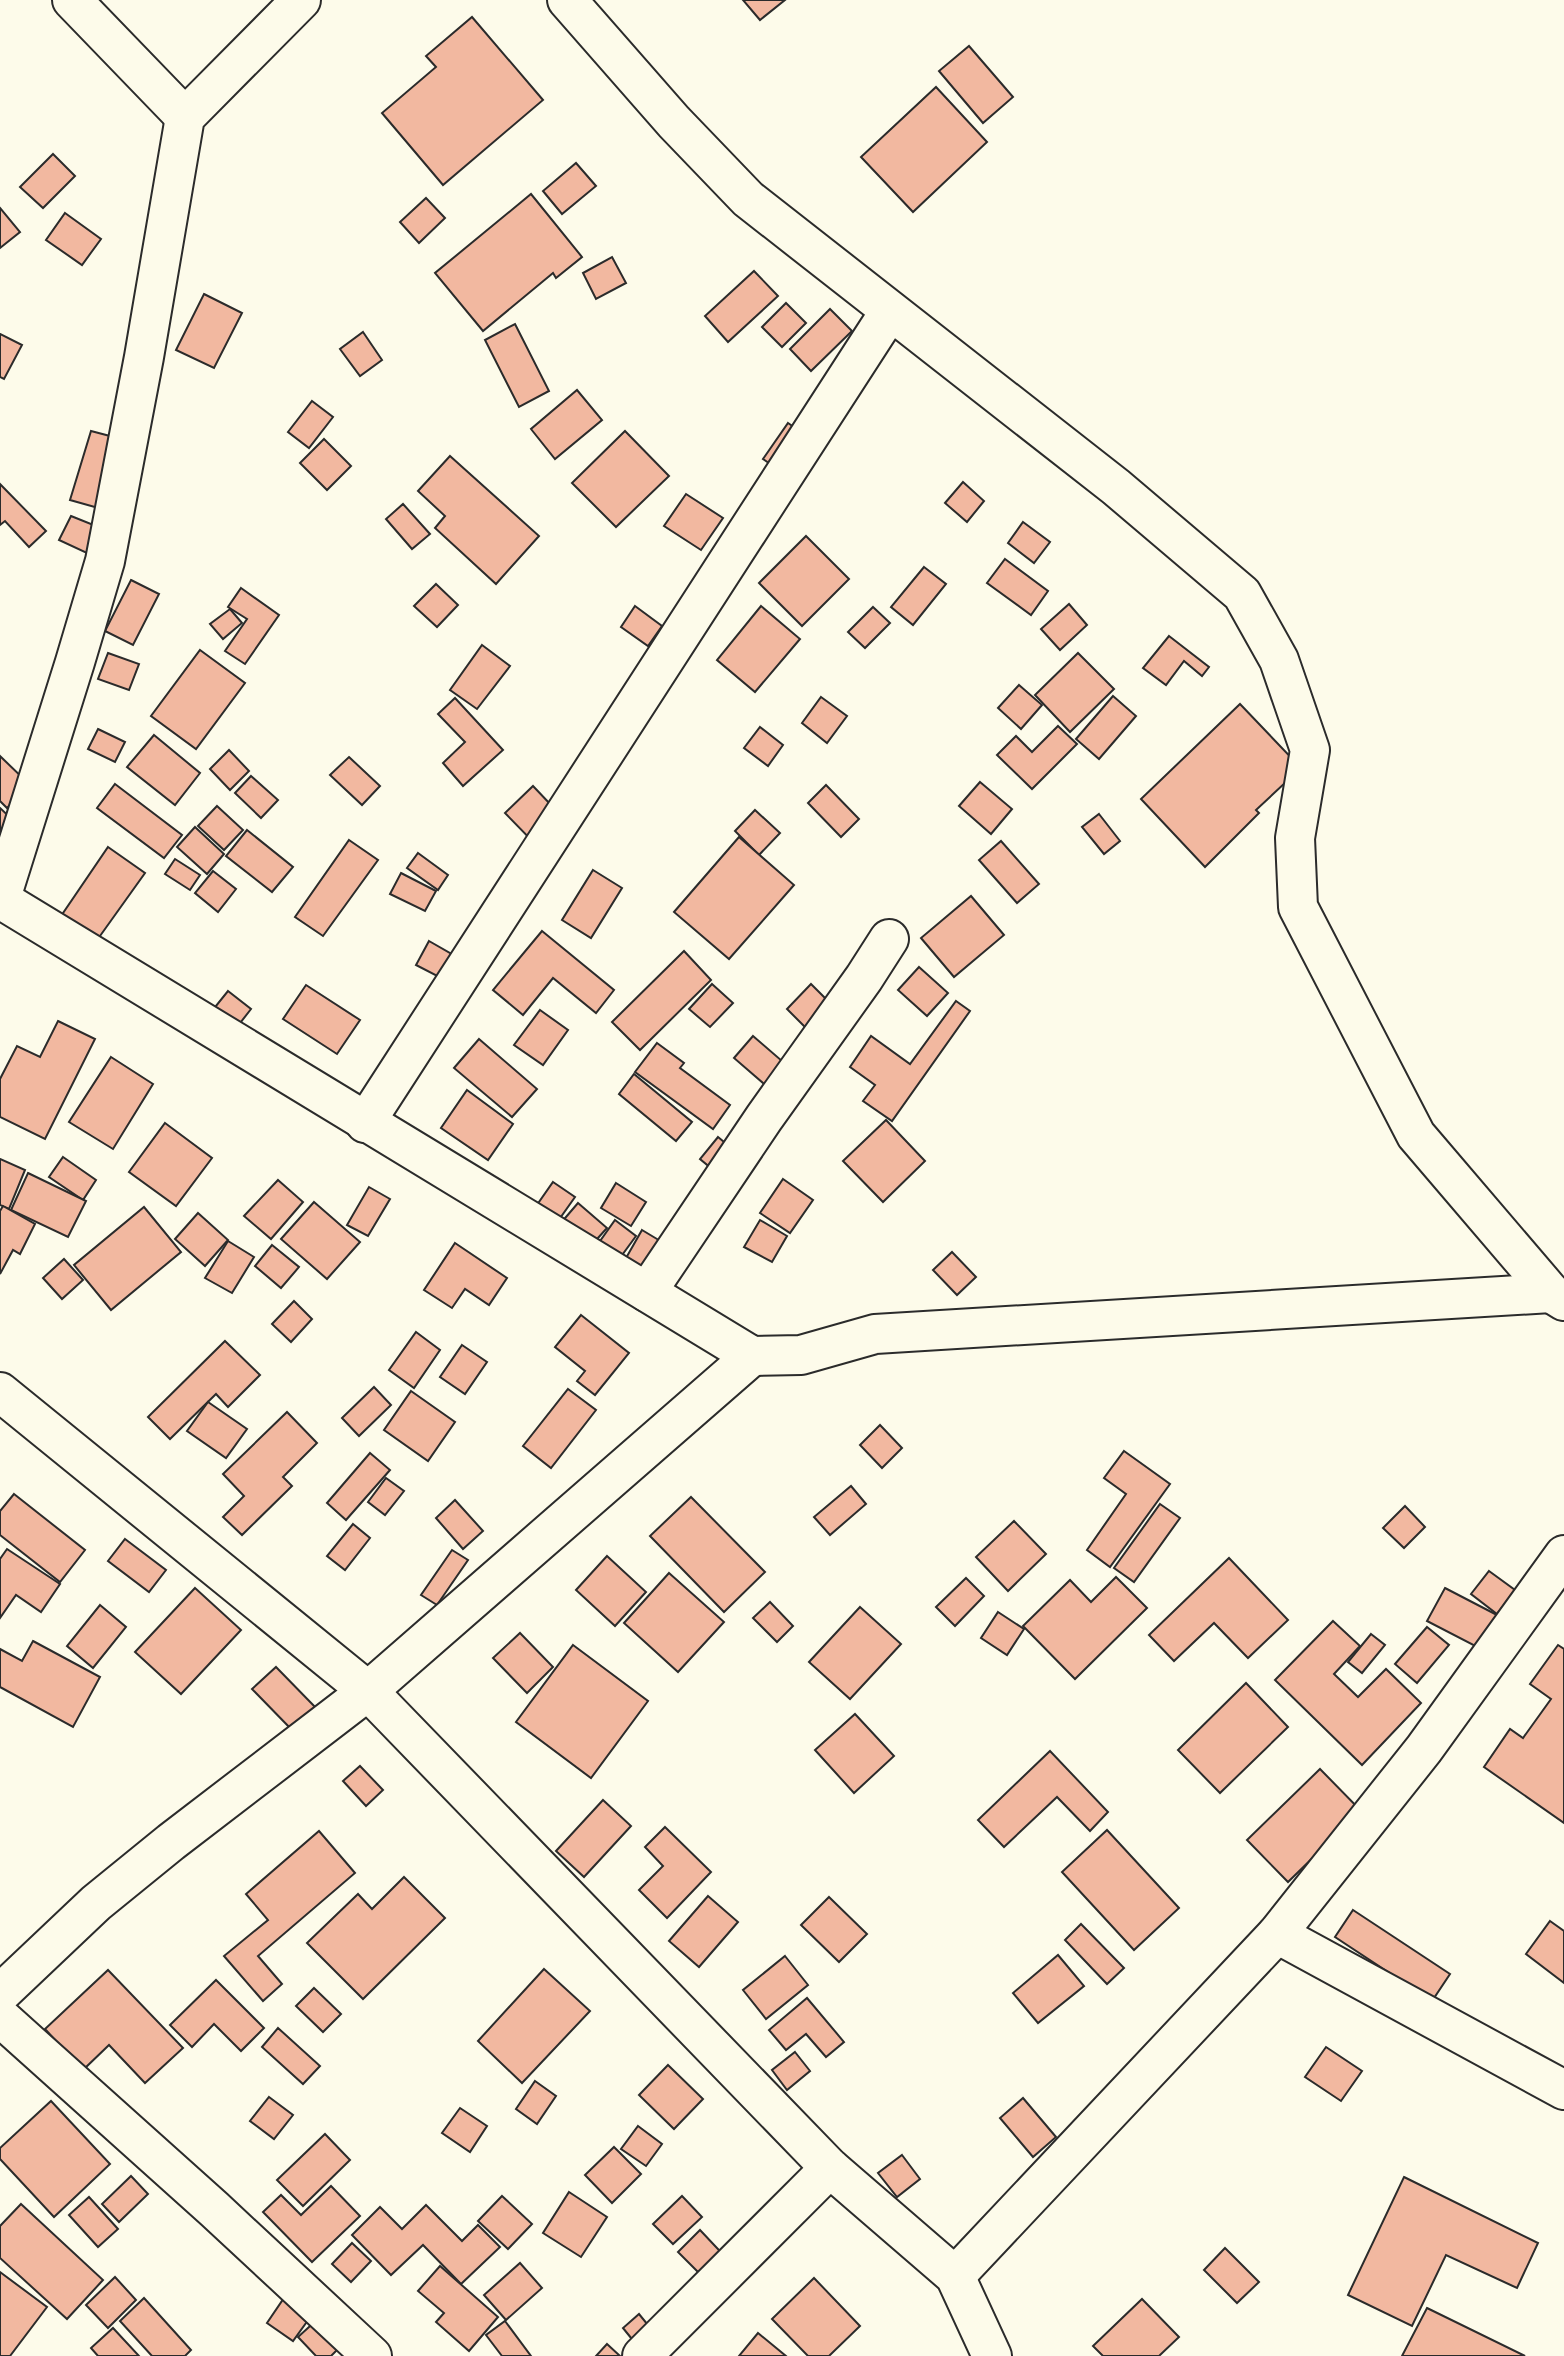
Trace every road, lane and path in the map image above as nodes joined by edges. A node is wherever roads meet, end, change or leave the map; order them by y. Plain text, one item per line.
1 (72, 0) edge
2 (302, 0) edge
3 (567, 0) edge
4 (185, 117) junction
5 (890, 311) junction
6 (0, 900) edge
7 (889, 939) dead end
8 (365, 1123) junction
9 (647, 1292) junction
10 (1557, 1297) edge
11 (752, 1356) junction
12 (0, 1392) edge
13 (1564, 1555) edge
14 (368, 1691) junction
15 (1277, 1934) junction
16 (0, 1994) edge
17 (0, 2017) edge
18 (1564, 2090) edge
19 (830, 2168) junction
20 (955, 2276) junction
21 (373, 2356) edge
22 (642, 2356) edge
23 (992, 2356) edge

1 - 4 street
2 - 4 street
3 - 5 street
4 - 6 street
5 - 8 street
5 - 10 street
6 - 8 street
7 - 9 street
8 - 9 street
9 - 11 street
10 - 11 street
11 - 14 street
12 - 14 street
13 - 15 street
14 - 16 street
14 - 19 street
15 - 18 street
15 - 20 street
17 - 21 street
19 - 20 street
19 - 22 street
20 - 23 street

